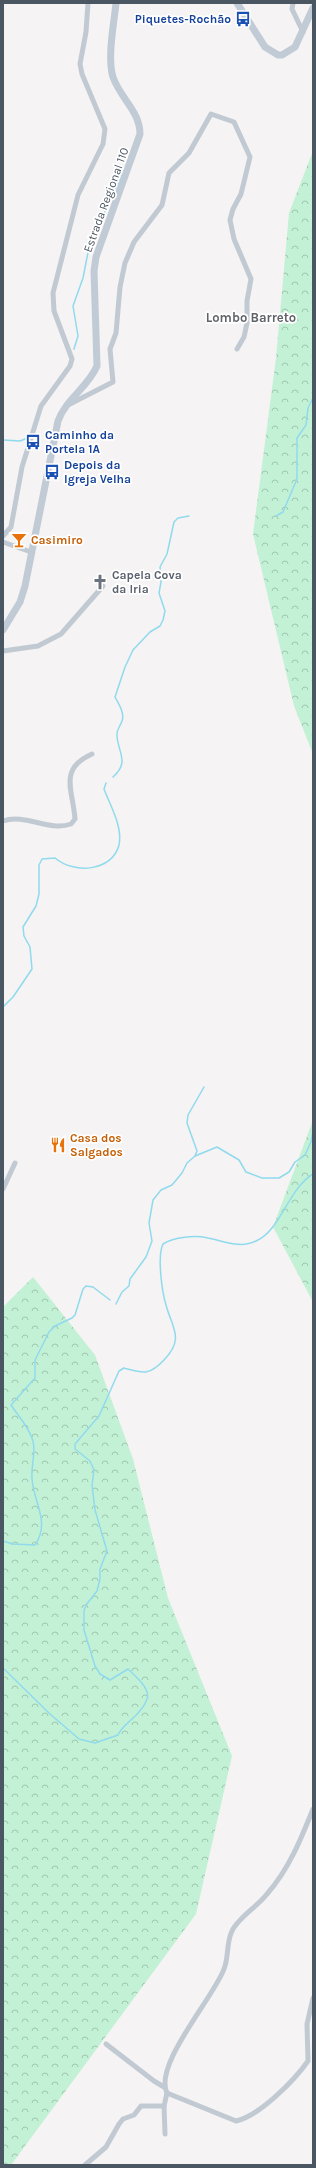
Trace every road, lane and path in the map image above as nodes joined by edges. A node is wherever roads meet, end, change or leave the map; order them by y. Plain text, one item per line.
1 (88, 3) edge
2 (116, 3) edge
3 (237, 3) edge
4 (292, 3) edge
5 (313, 8) edge
6 (303, 32) junction
7 (237, 349) dead end
8 (64, 407) junction
9 (3, 536) edge
10 (3, 542) edge
11 (31, 552) junction
12 (104, 586) dead end
13 (3, 630) edge
14 (3, 651) edge
15 (92, 754) dead end
16 (3, 821) edge
17 (15, 1163) dead end
18 (3, 1189) edge
19 (313, 1809) edge
20 (313, 1998) edge
21 (106, 2044) dead end
22 (164, 2087) junction
23 (167, 2093) junction
24 (164, 2106) junction
25 (164, 2134) dead end
26 (85, 2165) edge

1 - 9 street
2 - 8 main road, Estrada Regional 110
3 - 6 main road
4 - 6 street
5 - 6 main road
7 - 8 street
8 - 11 main road, Estrada Regional 110
10 - 11 street
11 - 13 main road, Estrada Regional 110
12 - 14 street
15 - 16 street
17 - 18 street
19 - 22 street
20 - 23 street
21 - 22 street
22 - 23 street
23 - 24 street
24 - 25 street
24 - 26 street

